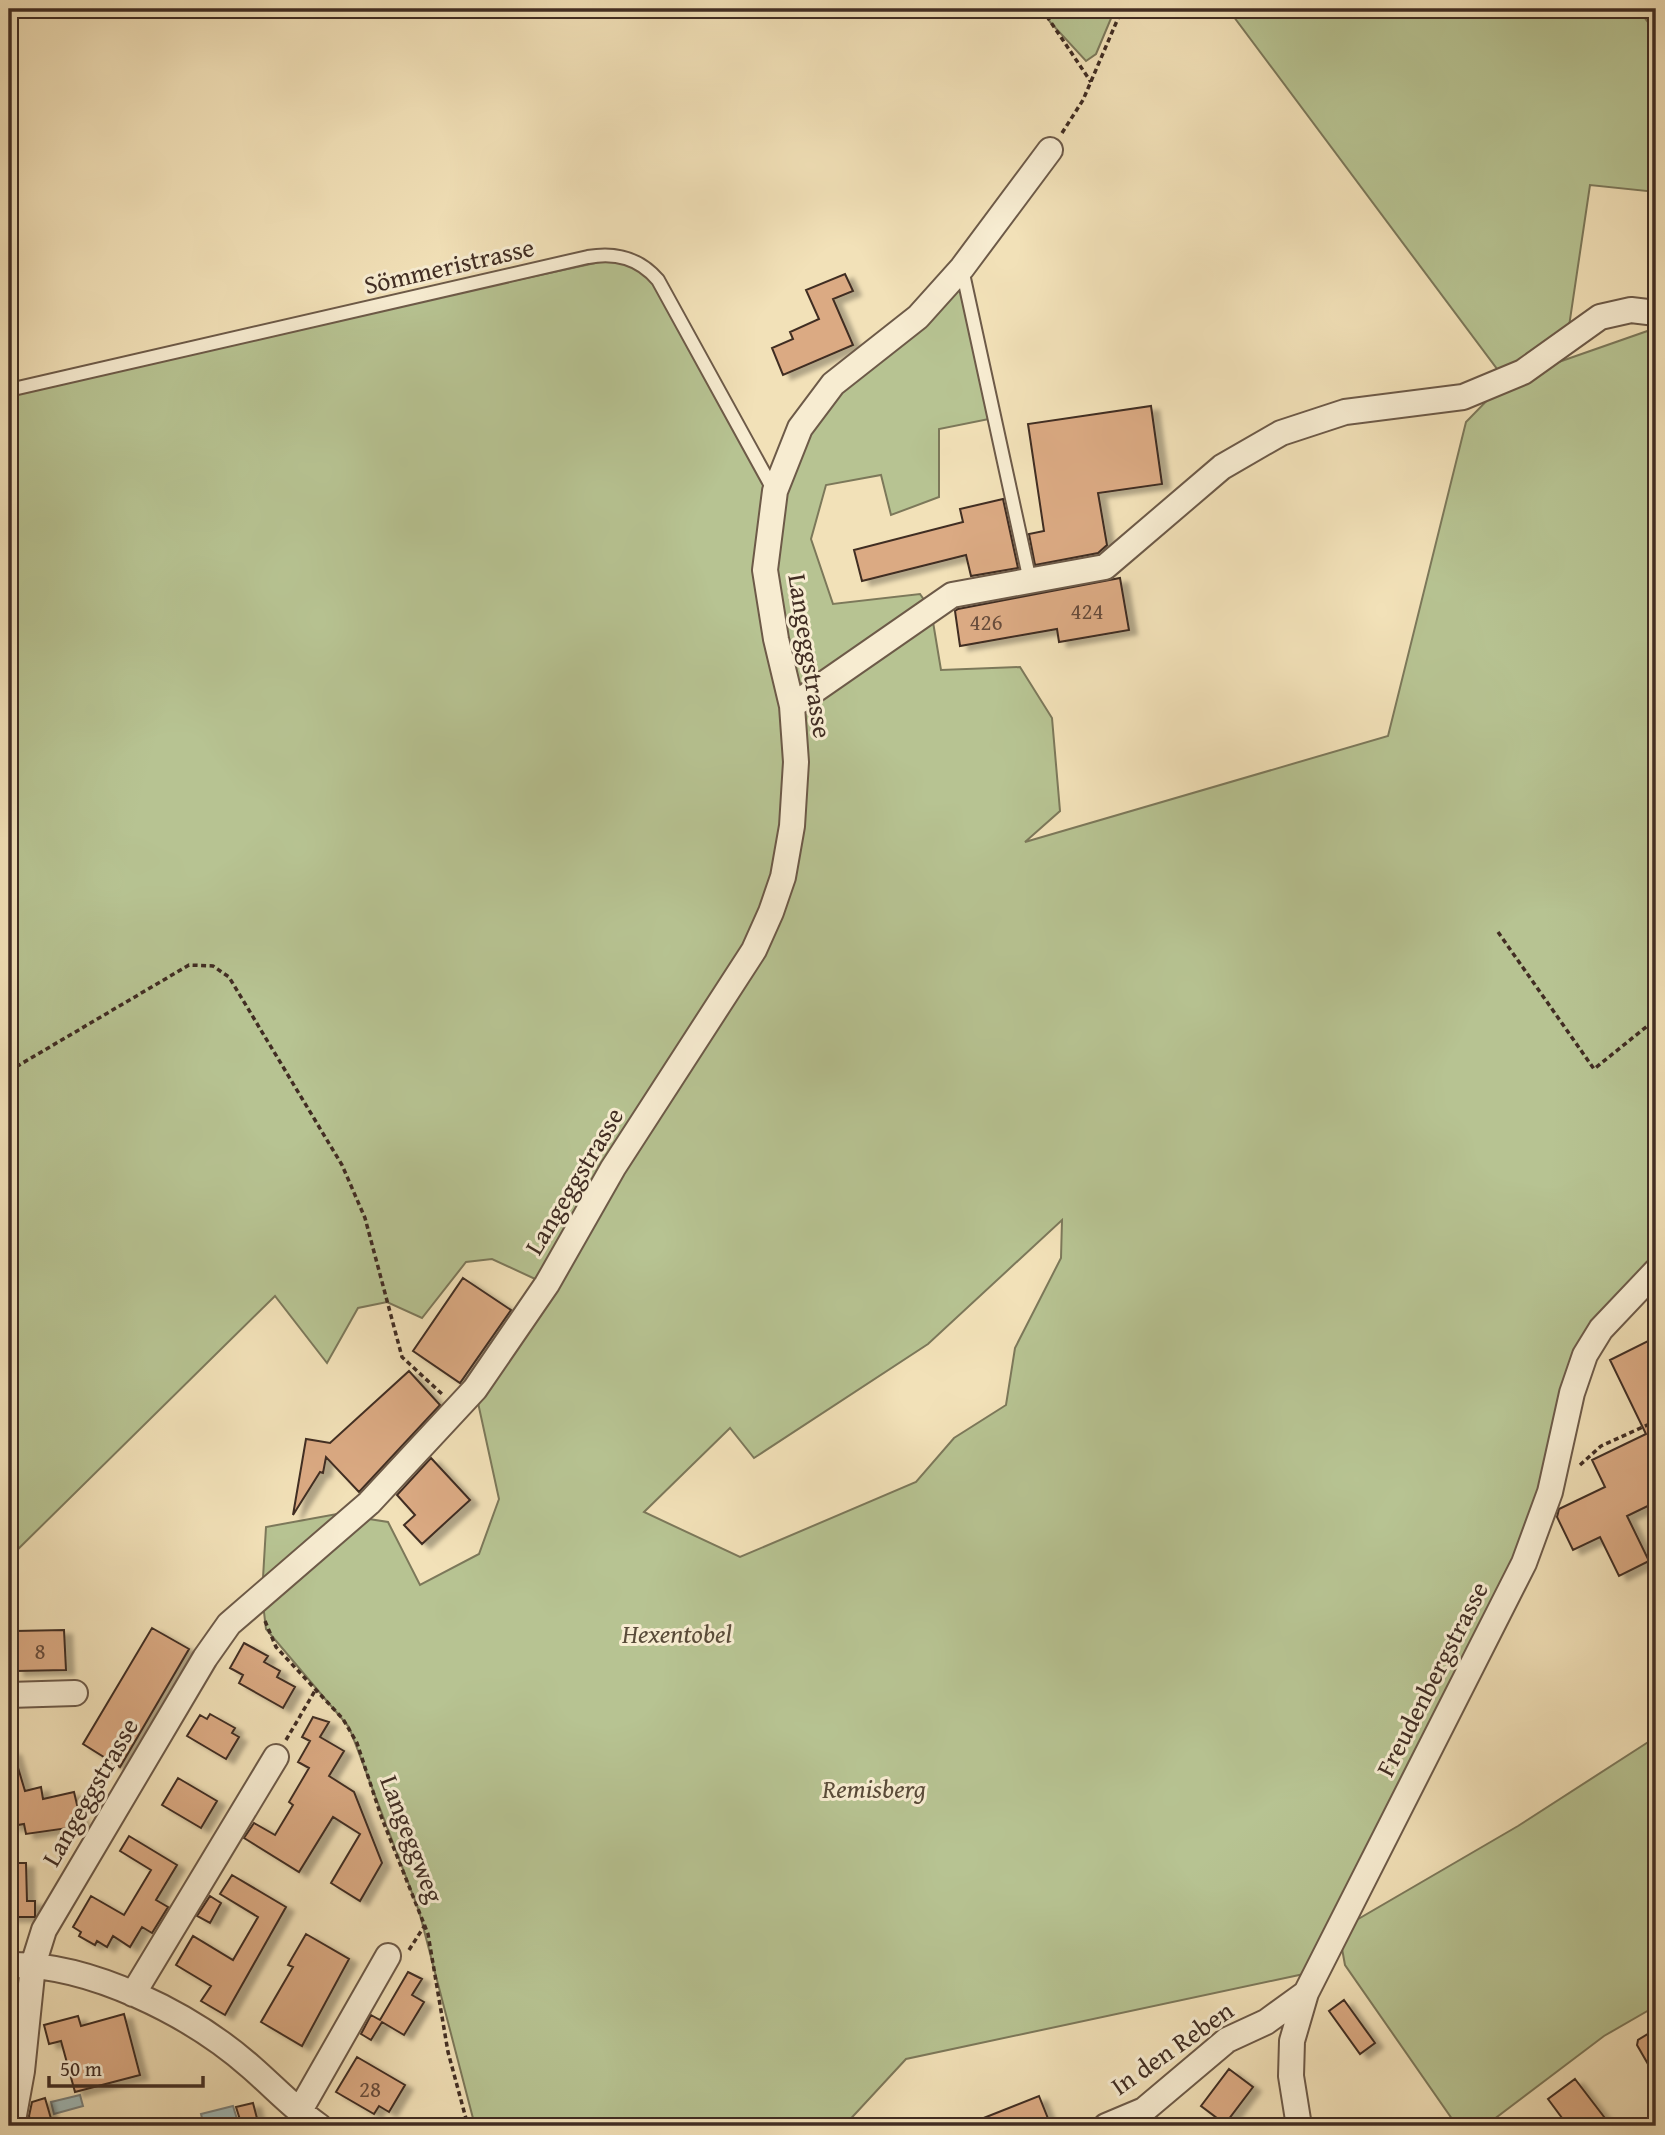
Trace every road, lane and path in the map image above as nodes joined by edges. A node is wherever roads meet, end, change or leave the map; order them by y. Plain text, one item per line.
1 (1042, 9) edge
2 (1122, 9) edge
3 (1091, 82) junction
4 (1050, 150) joint
5 (962, 268) junction
6 (1656, 313) edge
7 (9, 390) edge
8 (775, 491) junction
9 (1030, 581) junction
10 (792, 706) junction
11 (1498, 932) dead end
12 (1656, 1018) edge
13 (9, 1071) edge
14 (1656, 1271) edge
15 (459, 1409) junction
16 (1656, 1421) edge
17 (1577, 1468) dead end
18 (262, 1595) junction
19 (316, 1689) junction
20 (75, 1693) dead end
21 (9, 1695) edge
22 (276, 1757) joint
23 (388, 1956) dead end
24 (17, 1966) edge
25 (1306, 1993) junction
26 (133, 1994) junction
27 (9, 2023) edge
28 (299, 2112) junction
29 (12, 2126) edge
30 (319, 2126) edge
31 (468, 2126) edge
32 (1106, 2126) edge
33 (1299, 2126) edge

1 - 3 path
2 - 3 path
3 - 4 path
4 - 5 street, Langeggstrasse
5 - 8 street, Langeggstrasse
5 - 9 lane
6 - 9 street
7 - 8 lane, Sömmeristrasse
8 - 10 street, Langeggstrasse
9 - 10 street
10 - 15 street, Langeggstrasse
11 - 12 path
13 - 15 path
14 - 25 street, Freudenbergstrasse
15 - 18 street, Langeggstrasse
16 - 17 path
18 - 19 path, Langeggweg
18 - 24 street, Langeggstrasse
19 - 22 path
19 - 31 path, Langeggweg
20 - 21 street
22 - 26 street
23 - 28 street
24 - 26 street
24 - 27 lane
24 - 29 street, Langeggstrasse
25 - 32 street, In den Reben
25 - 33 street, Freudenbergstrasse
26 - 28 street
28 - 30 street

